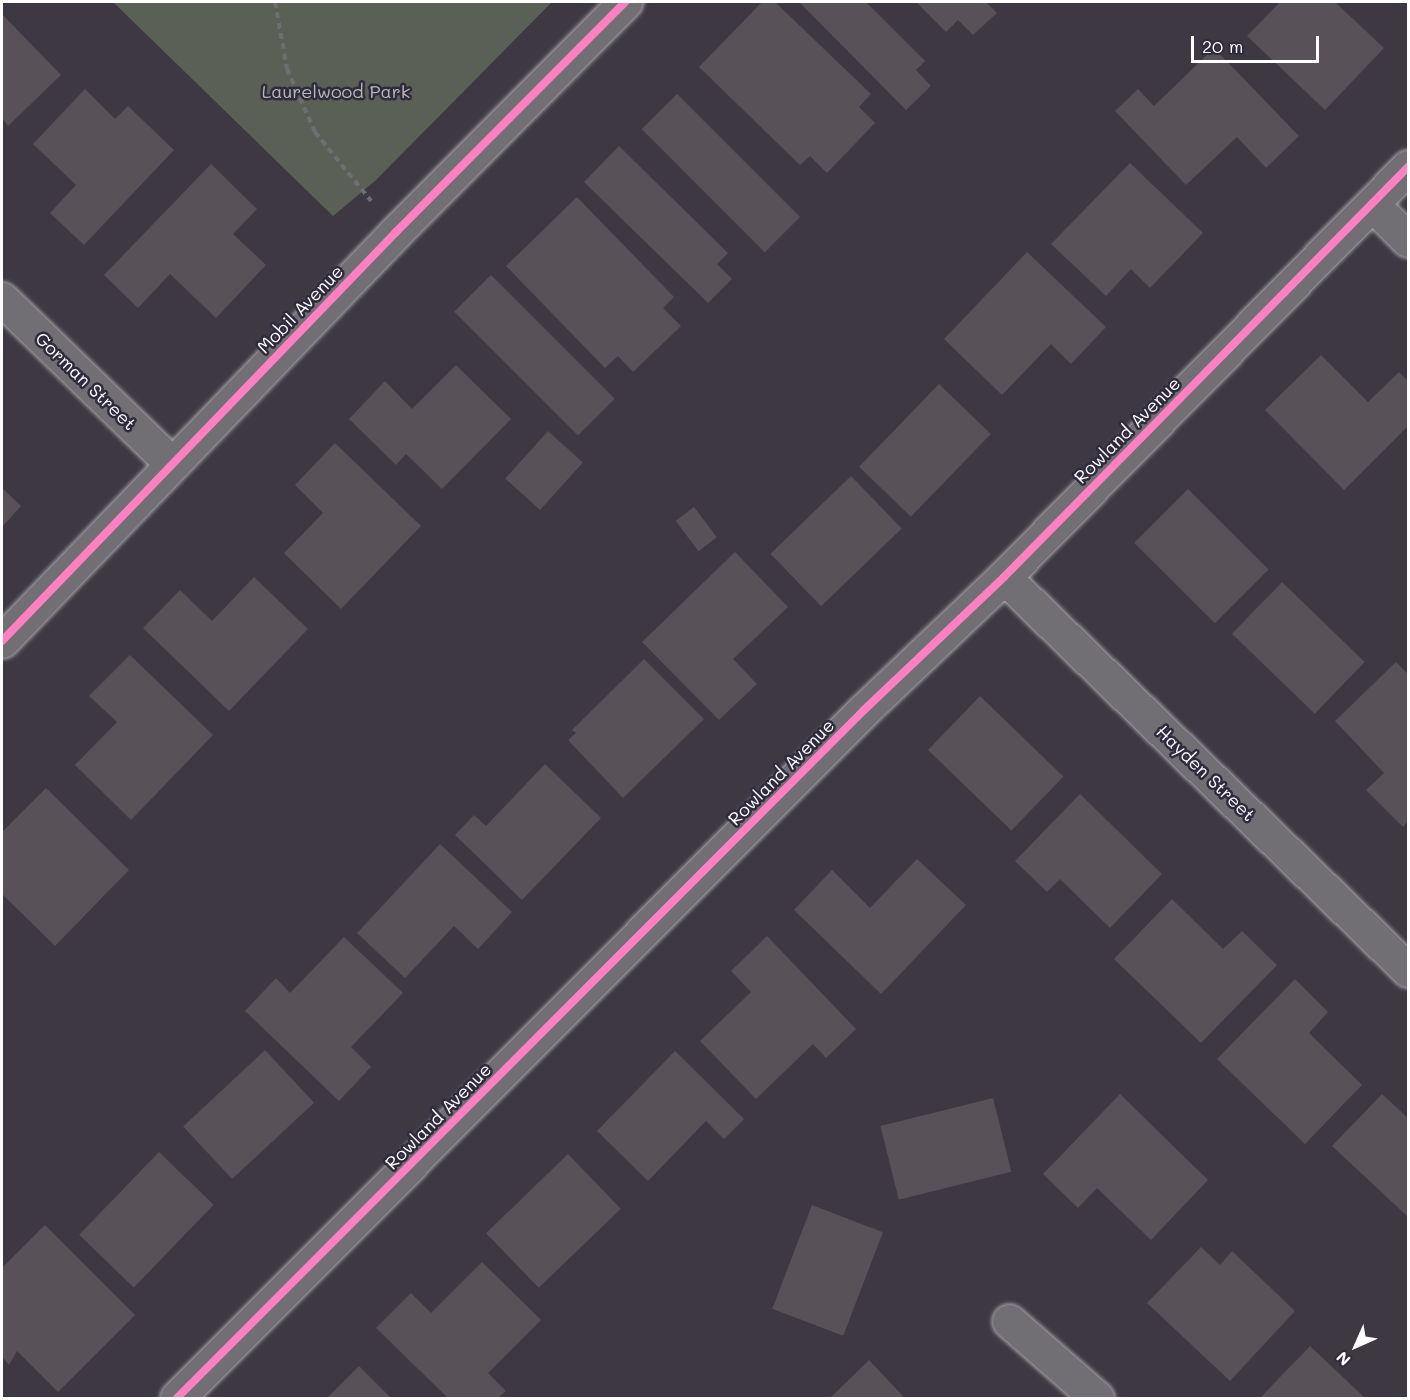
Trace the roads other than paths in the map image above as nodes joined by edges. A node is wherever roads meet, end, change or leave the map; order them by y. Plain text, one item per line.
1 (626, 2) edge
2 (1408, 167) edge
3 (1372, 204) junction
4 (1408, 240) edge
5 (2, 299) edge
6 (171, 463) junction
7 (1004, 577) junction
8 (2, 641) edge
9 (1408, 970) edge
10 (1009, 1322) dead end
11 (177, 1398) edge
12 (1097, 1398) edge

1 - 6 street, Mobil Avenue
2 - 3 street, Rowland Avenue
3 - 4 street
3 - 7 street, Rowland Avenue
5 - 6 street, Gorman Street
6 - 8 street, Mobil Avenue
7 - 9 street, Hayden Street
7 - 11 street, Rowland Avenue
10 - 12 street

